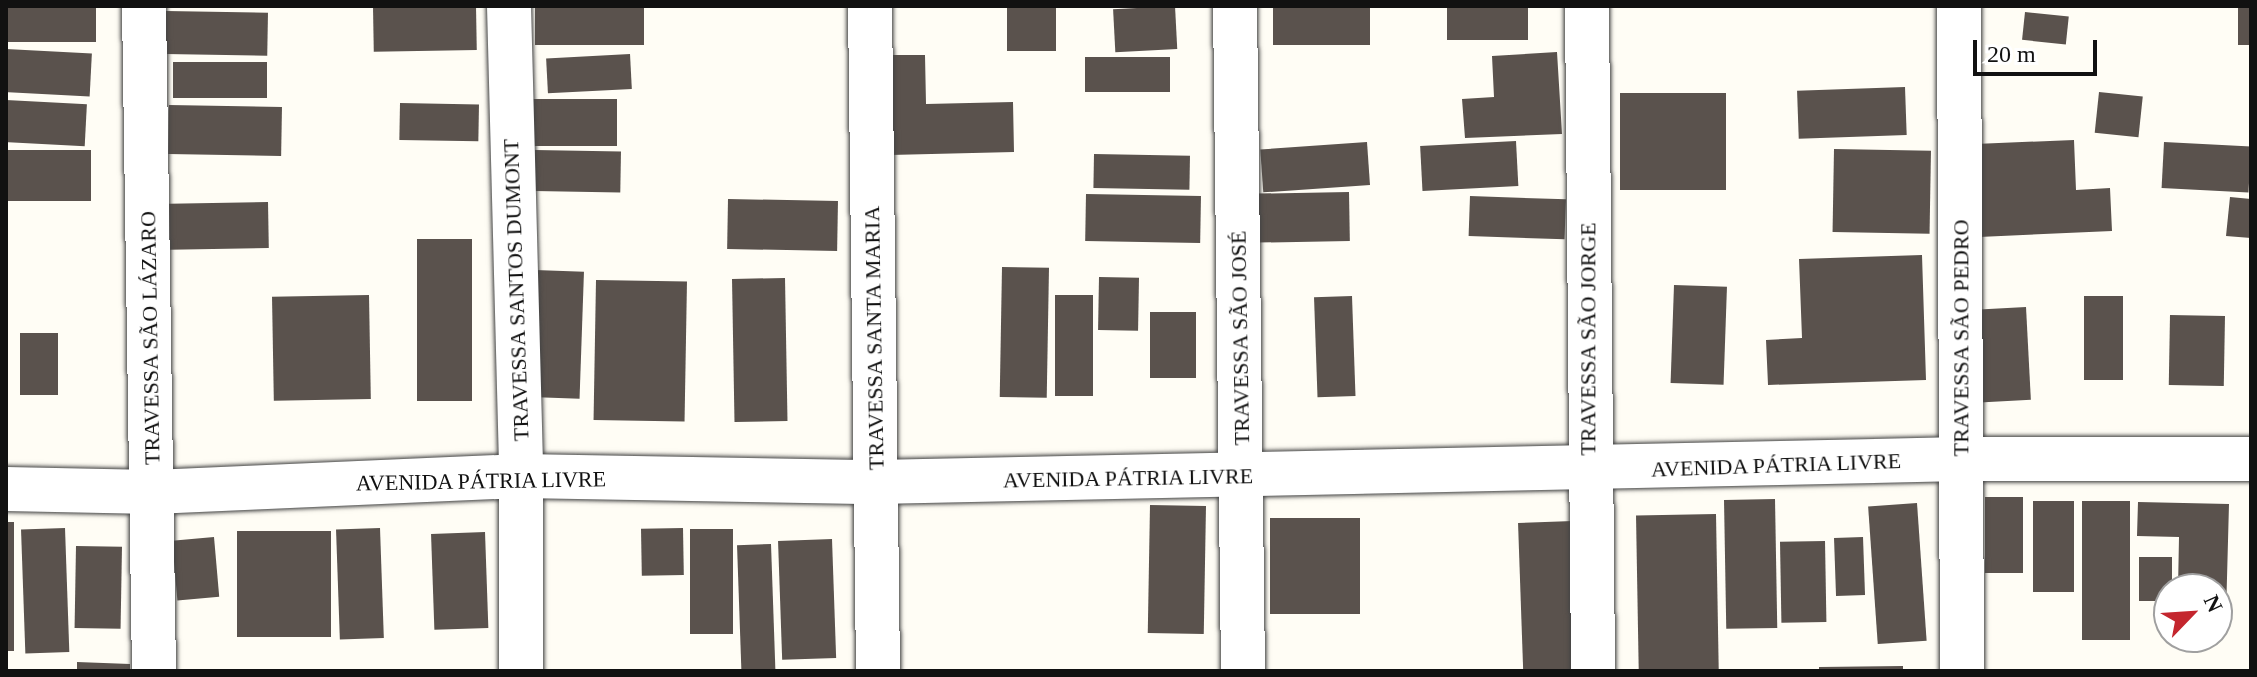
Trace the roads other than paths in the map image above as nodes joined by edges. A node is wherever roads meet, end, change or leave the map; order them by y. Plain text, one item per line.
1 (144, 6) edge
2 (509, 6) edge
3 (870, 6) edge
4 (1235, 6) edge
5 (1587, 6) edge
6 (1959, 6) edge
7 (1962, 459) junction
8 (2251, 459) edge
9 (1589, 470) junction
10 (521, 476) junction
11 (1242, 476) junction
12 (876, 482) junction
13 (6, 489) edge
14 (153, 492) junction
15 (154, 671) edge
16 (521, 671) edge
17 (878, 671) edge
18 (1243, 671) edge
19 (1593, 671) edge
20 (1962, 671) edge

1 - 14 street, TRAVESSA SÃO LÁZARO
2 - 10 street, TRAVESSA SANTOS DUMONT
3 - 12 street, TRAVESSA SANTA MARIA
4 - 11 street, TRAVESSA SÃO JOSÉ
5 - 9 street, TRAVESSA SÃO JORGE
6 - 7 street, TRAVESSA SÃO PEDRO
7 - 8 street, AVENIDA PÁTRIA LIVRE
7 - 9 street, AVENIDA PÁTRIA LIVRE
7 - 20 street, TRAVESSA SÃO PEDRO
9 - 11 street, AVENIDA PÁTRIA LIVRE
9 - 19 street, TRAVESSA SÃO JORGE
10 - 12 street, AVENIDA PÁTRIA LIVRE
10 - 14 street, AVENIDA PÁTRIA LIVRE
10 - 16 street, TRAVESSA SANTOS DUMONT
11 - 12 street, AVENIDA PÁTRIA LIVRE
11 - 18 street, TRAVESSA SÃO JOSÉ
12 - 17 street, TRAVESSA SANTA MARIA
13 - 14 street, AVENIDA PÁTRIA LIVRE
14 - 15 street, TRAVESSA SÃO LÁZARO

